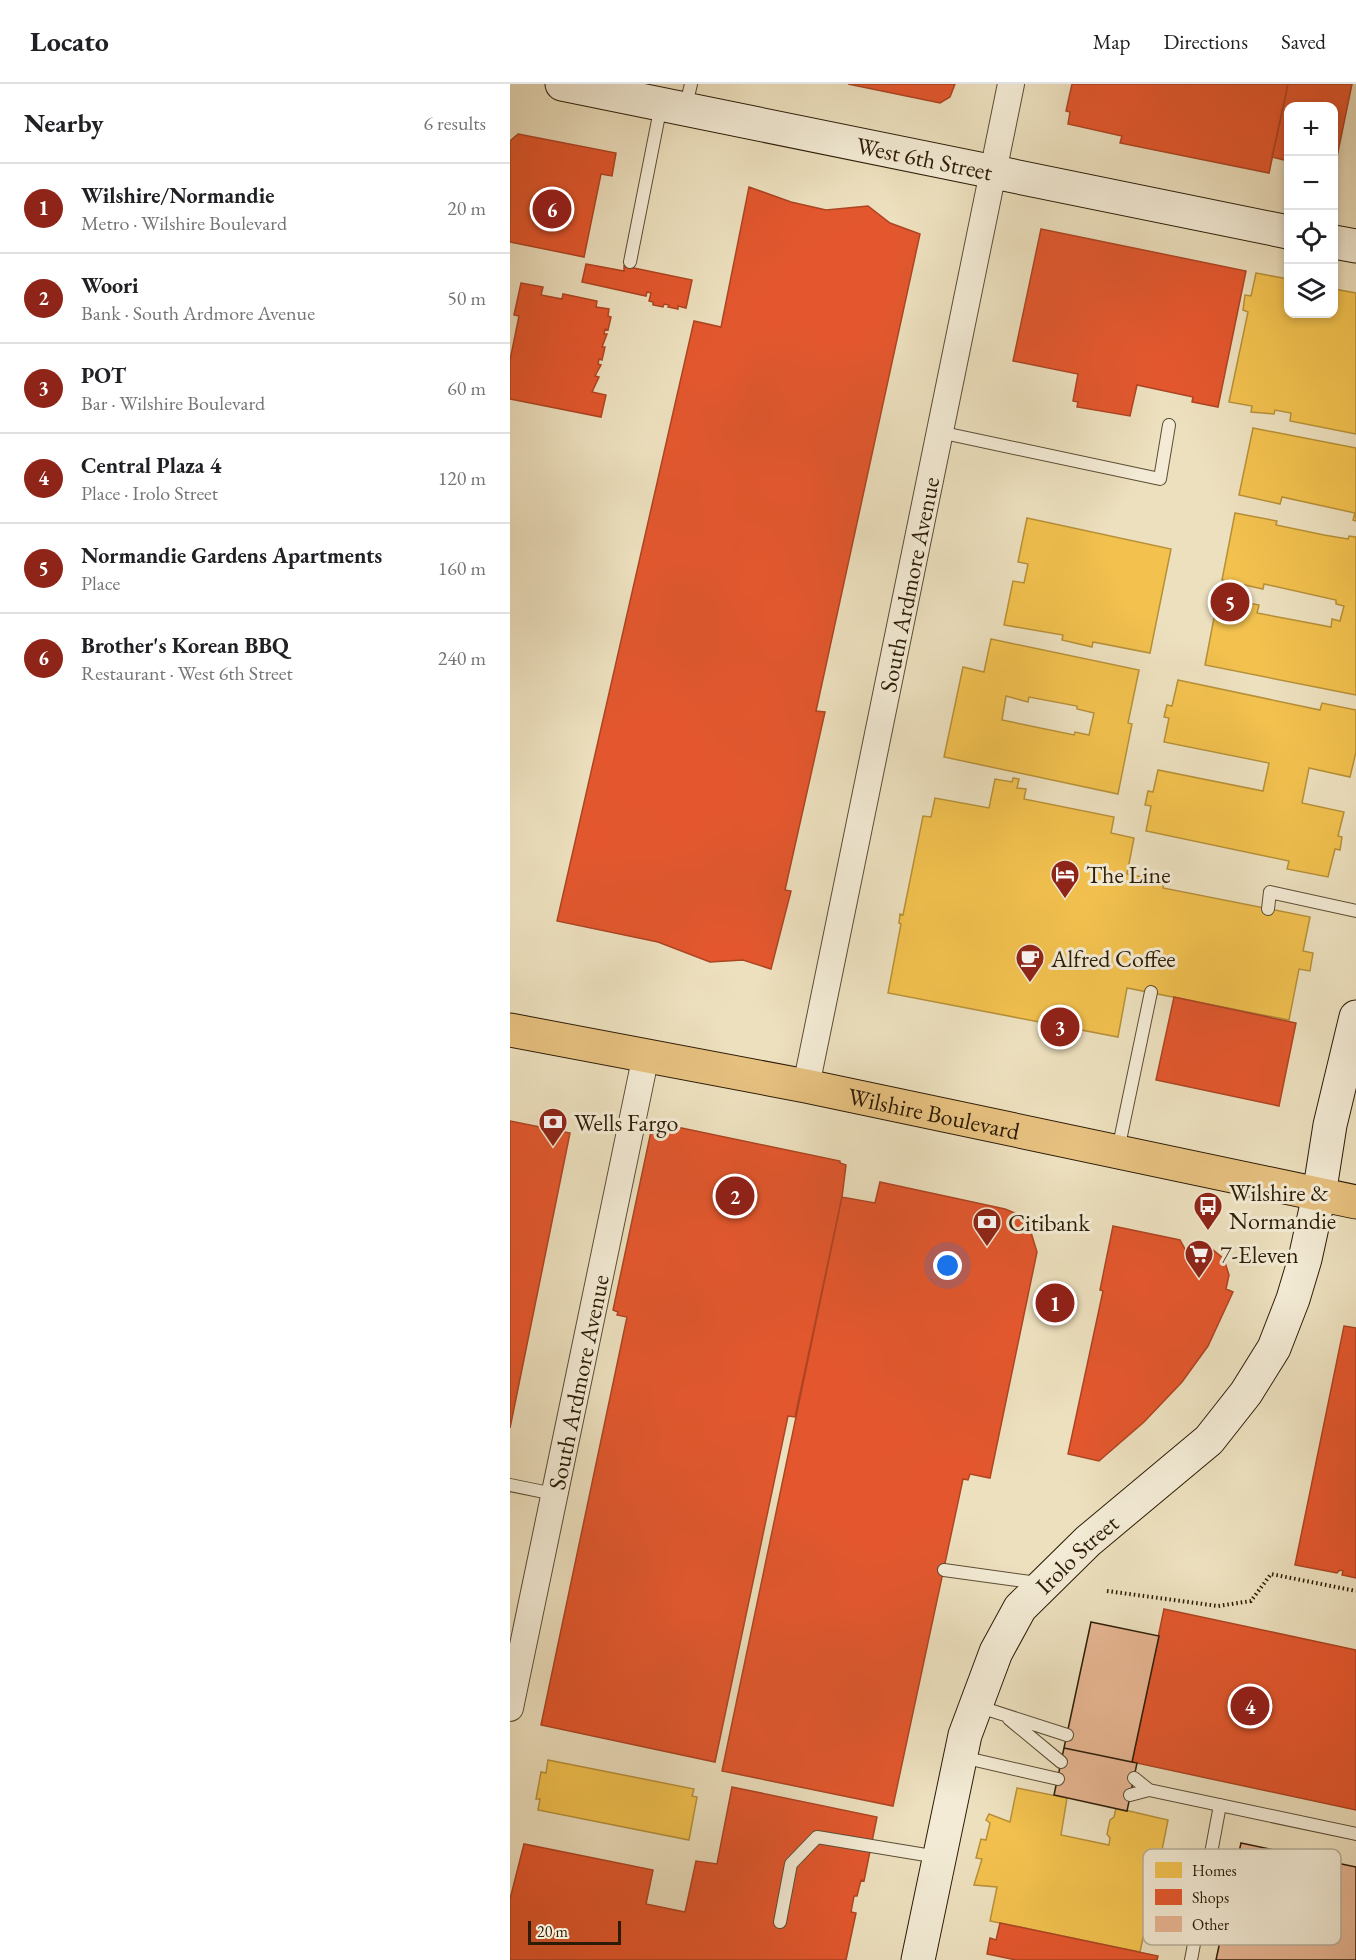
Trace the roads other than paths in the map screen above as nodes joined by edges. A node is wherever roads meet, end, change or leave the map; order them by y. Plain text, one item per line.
1 (562, 84) edge
2 (1011, 84) edge
3 (679, 100) edge
4 (993, 171) junction
5 (1284, 231) edge
6 (630, 262) dead end
7 (1170, 425) dead end
8 (939, 432) junction
9 (1268, 909) dead end
10 (1356, 911) edge
11 (1151, 992) dead end
12 (1356, 1017) edge
13 (510, 1030) edge
14 (646, 1055) junction
15 (806, 1086) junction
16 (1118, 1152) junction
17 (1319, 1195) junction
18 (1356, 1202) edge
19 (510, 1485) edge
20 (554, 1494) junction
21 (944, 1570) dead end
22 (1042, 1583) junction
23 (510, 1708) edge
24 (989, 1710) junction
25 (1067, 1735) dead end
26 (960, 1757) junction
27 (1061, 1762) dead end
28 (1134, 1778) dead end
29 (1058, 1779) dead end
30 (1149, 1790) junction
31 (1130, 1795) dead end
32 (1220, 1805) junction
33 (1356, 1834) edge
34 (1212, 1849) edge
35 (940, 1857) junction
36 (780, 1922) dead end
37 (1194, 1945) edge
38 (918, 1960) edge
39 (1191, 1960) edge

1 - 3 main road, West 6th Street
2 - 4 street, South Ardmore Avenue
3 - 4 main road, West 6th Street
3 - 6 lane
4 - 5 main road, West 6th Street
4 - 8 street, South Ardmore Avenue
7 - 8 lane
8 - 15 street, South Ardmore Avenue
9 - 10 lane
11 - 16 lane
12 - 17 main road, Irolo Street
13 - 14 main road, Wilshire Boulevard
14 - 15 main road, Wilshire Boulevard
14 - 20 street, South Ardmore Avenue
15 - 16 main road, Wilshire Boulevard
16 - 17 main road, Wilshire Boulevard
17 - 18 main road, Wilshire Boulevard
17 - 22 main road, Irolo Street
19 - 20 lane
20 - 23 street, South Ardmore Avenue
21 - 22 lane
22 - 24 main road, Irolo Street
24 - 25 lane
24 - 26 main road, Irolo Street
24 - 27 lane
26 - 29 lane
26 - 35 main road, Irolo Street
28 - 30 lane
30 - 31 lane
30 - 32 lane
32 - 33 lane
32 - 34 lane
35 - 36 lane
35 - 38 main road, Irolo Street
37 - 39 lane

